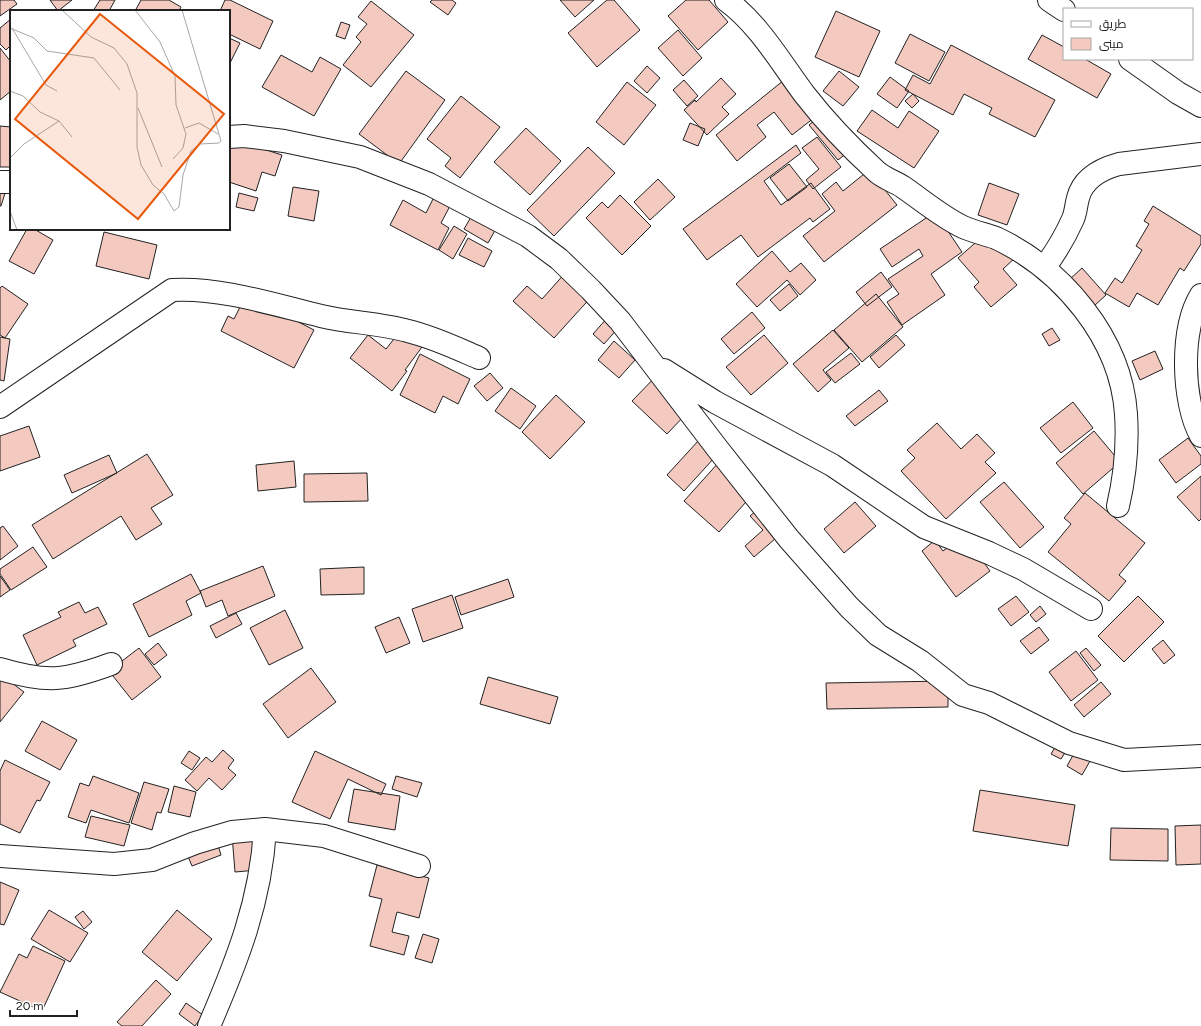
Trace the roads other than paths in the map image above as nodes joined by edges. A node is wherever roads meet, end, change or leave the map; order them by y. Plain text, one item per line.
1 (726, 0) edge
2 (1049, 0) edge
3 (1063, 9) edge
4 (1131, 60) edge
5 (1201, 106) edge
6 (230, 138) edge
7 (1201, 154) edge
8 (1044, 268) junction
9 (1201, 295) edge
10 (479, 358) dead end
11 (651, 362) junction
12 (0, 408) edge
13 (1201, 436) edge
14 (1118, 506) dead end
15 (1091, 609) dead end
16 (111, 664) dead end
17 (0, 669) edge
18 (1201, 756) edge
19 (265, 830) junction
20 (0, 856) edge
21 (419, 866) dead end
22 (209, 1026) edge

1 - 8 street
2 - 3 street
4 - 5 street
6 - 11 street
7 - 8 street
8 - 14 street
9 - 13 street
10 - 12 street
11 - 15 street
11 - 18 street
16 - 17 street
19 - 20 street
19 - 21 street
19 - 22 street

